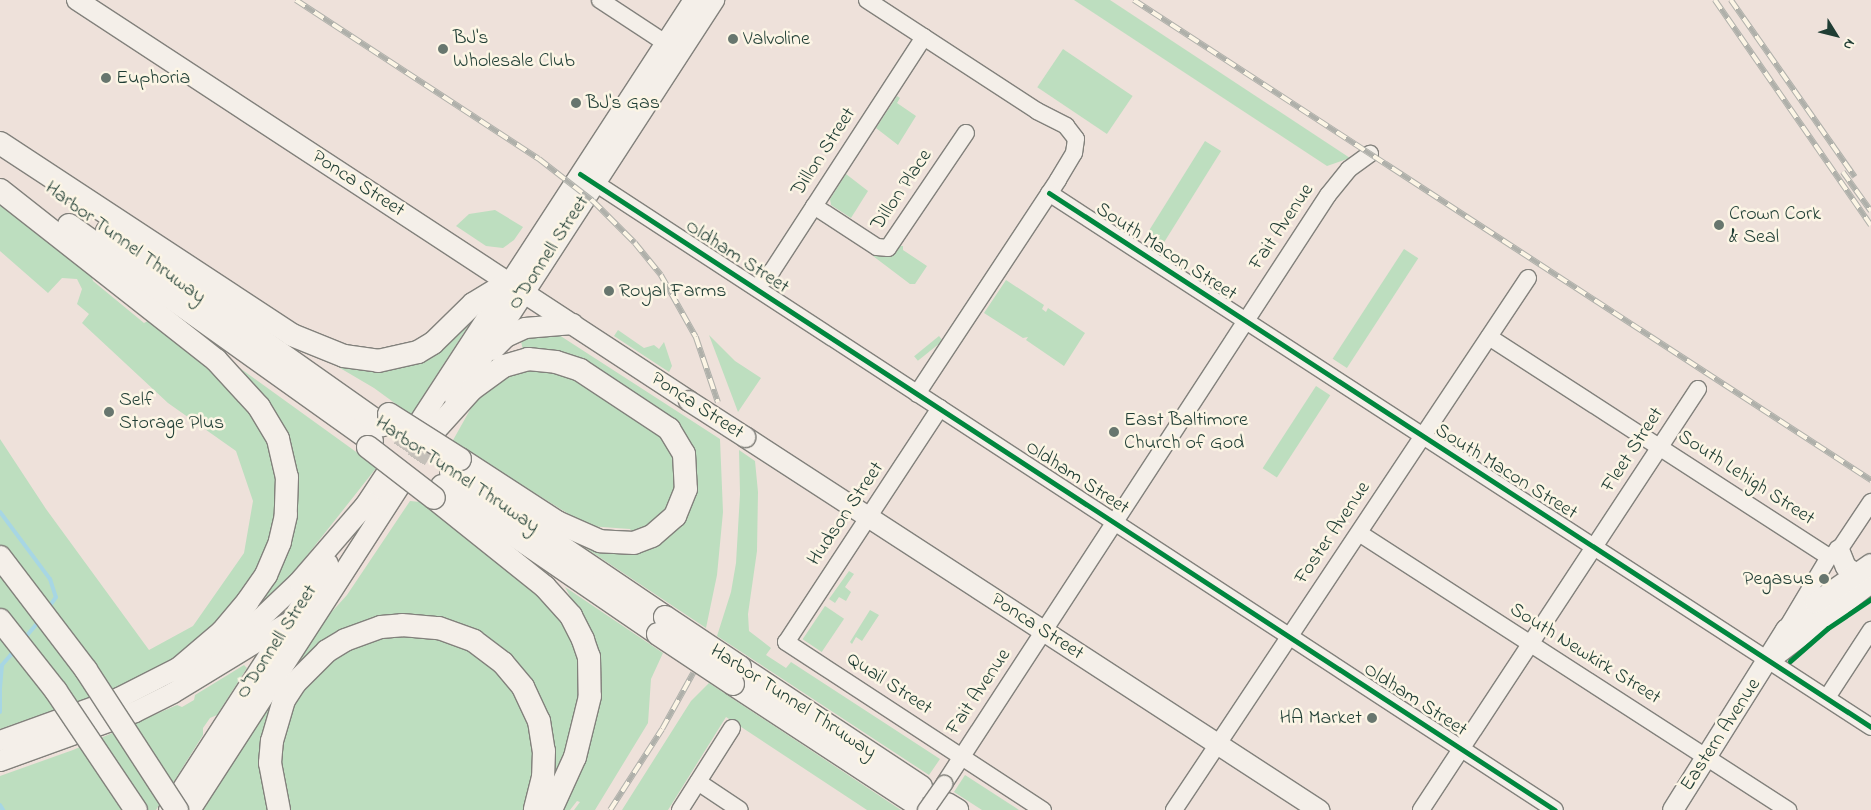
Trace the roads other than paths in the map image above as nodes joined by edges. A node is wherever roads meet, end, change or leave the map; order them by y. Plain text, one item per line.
1 (77, 0) edge
2 (600, 0) edge
3 (694, 0) edge
4 (714, 0) edge
5 (867, 0) edge
6 (924, 37) junction
7 (673, 48) junction
8 (966, 133) dead end
9 (0, 144) edge
10 (0, 154) edge
11 (1370, 154) dead end
12 (0, 178) edge
13 (588, 178) junction
14 (0, 190) edge
15 (1049, 194) junction
16 (814, 206) junction
17 (1528, 278) dead end
18 (517, 287) junction
19 (756, 287) junction
20 (1245, 321) junction
21 (573, 324) junction
22 (1489, 337) junction
23 (476, 367) junction
24 (1698, 389) dead end
25 (917, 394) junction
26 (940, 408) junction
27 (430, 427) junction
28 (378, 432) junction
29 (1423, 437) junction
30 (1660, 448) junction
31 (447, 479) junction
32 (368, 502) junction
33 (1871, 502) edge
34 (869, 517) junction
35 (1116, 521) junction
36 (1359, 533) junction
37 (1595, 546) junction
38 (1834, 553) junction
39 (0, 558) edge
40 (1866, 573) edge
41 (328, 597) junction
42 (0, 620) edge
43 (292, 620) junction
44 (1786, 630) junction
45 (1871, 630) edge
46 (1044, 632) junction
47 (1289, 636) junction
48 (786, 642) joint
49 (1530, 644) junction
50 (1768, 660) junction
51 (176, 671) junction
52 (1828, 696) junction
53 (1871, 727) edge
54 (732, 728) dead end
55 (0, 741) edge
56 (1218, 745) junction
57 (1461, 748) junction
58 (961, 757) junction
59 (1708, 757) junction
60 (0, 761) edge
61 (698, 782) junction
62 (934, 799) edge
63 (136, 810) edge
64 (169, 810) edge
65 (177, 810) edge
66 (190, 810) edge
67 (279, 810) edge
68 (535, 810) edge
69 (551, 810) edge
70 (680, 810) edge
71 (740, 810) edge
72 (1043, 810) edge
73 (1174, 810) edge
74 (1319, 810) edge
75 (1421, 810) edge
76 (1555, 810) edge
77 (1673, 810) edge
78 (1788, 810) edge

1 - 18 main road, Ponca Street
2 - 7 street
3 - 7 main road, O'Donnell Street
4 - 7 main road, O'Donnell Street
5 - 6 street
6 - 15 street
6 - 16 street, Dillon Street
7 - 13 main road, O'Donnell Street
8 - 16 street, Dillon Place
9 - 18 highway
10 - 28 highway, Harbor Tunnel Thruway
11 - 20 street, Fait Avenue
12 - 28 highway, Harbor Tunnel Thruway
13 - 18 main road, O'Donnell Street
13 - 19 street, Oldham Street
14 - 51 highway
15 - 20 street, South Macon Street
15 - 25 street
16 - 19 street, Dillon Street
17 - 22 street, Foster Avenue
18 - 21 main road, Ponca Street
18 - 23 main road, O'Donnell Street
18 - 27 main road, O'Donnell Street
19 - 25 street, Oldham Street
20 - 29 street, South Macon Street
20 - 35 street, Fait Avenue
21 - 23 main road
21 - 34 main road, Ponca Street, bridge
22 - 29 street, Foster Avenue
22 - 30 street, South Lehigh Street
23 - 27 main road, O'Donnell Street
24 - 30 street, Fleet Street
25 - 26 street, Oldham Street
26 - 34 street, Hudson Street
26 - 35 street, Oldham Street
27 - 31 highway
28 - 31 highway, bridge
28 - 31 highway, bridge
29 - 36 street, Foster Avenue
29 - 37 street, South Macon Street
30 - 37 street, Fleet Street
30 - 38 street, South Lehigh Street
31 - 62 highway, Harbor Tunnel Thruway, bridge
31 - 69 highway
32 - 41 main road, O'Donnell Street
32 - 43 main road, O'Donnell Street
32 - 51 main road
33 - 38 street, Eastern Avenue
34 - 46 main road, Ponca Street
34 - 48 street, Hudson Street
35 - 46 street, Fait Avenue
35 - 47 street, Oldham Street
36 - 47 street, Foster Avenue
36 - 49 street, South Newkirk Street
37 - 49 street, Fleet Street
37 - 50 street, South Macon Street
38 - 40 main road
38 - 44 street, Eastern Avenue
39 - 65 highway, bridge
40 - 44 main road, Eastern Avenue
40 - 50 main road, Eastern Avenue
41 - 43 main road
41 - 66 main road, O'Donnell Street
42 - 63 highway, bridge
43 - 60 main road
43 - 64 main road, O'Donnell Street
44 - 50 main road, Eastern Avenue
45 - 52 street
46 - 56 main road, Ponca Street
46 - 58 street, Fait Avenue
47 - 56 street, Foster Avenue
47 - 57 street, Oldham Street
48 - 58 street, Quail Street
49 - 57 street, Fleet Street
49 - 59 street, South Newkirk Street
50 - 52 street, South Macon Street
50 - 59 main road, Eastern Avenue
51 - 55 main road
52 - 53 street, South Macon Street
54 - 61 street
56 - 73 street, Foster Avenue
56 - 74 main road, Ponca Street
57 - 75 street, Fleet Street
57 - 76 street, Oldham Street
58 - 62 street, Fait Avenue
58 - 72 street, Quail Street
59 - 77 main road, Eastern Avenue
59 - 78 street, South Newkirk Street
61 - 70 street
61 - 71 street
67 - 68 highway

